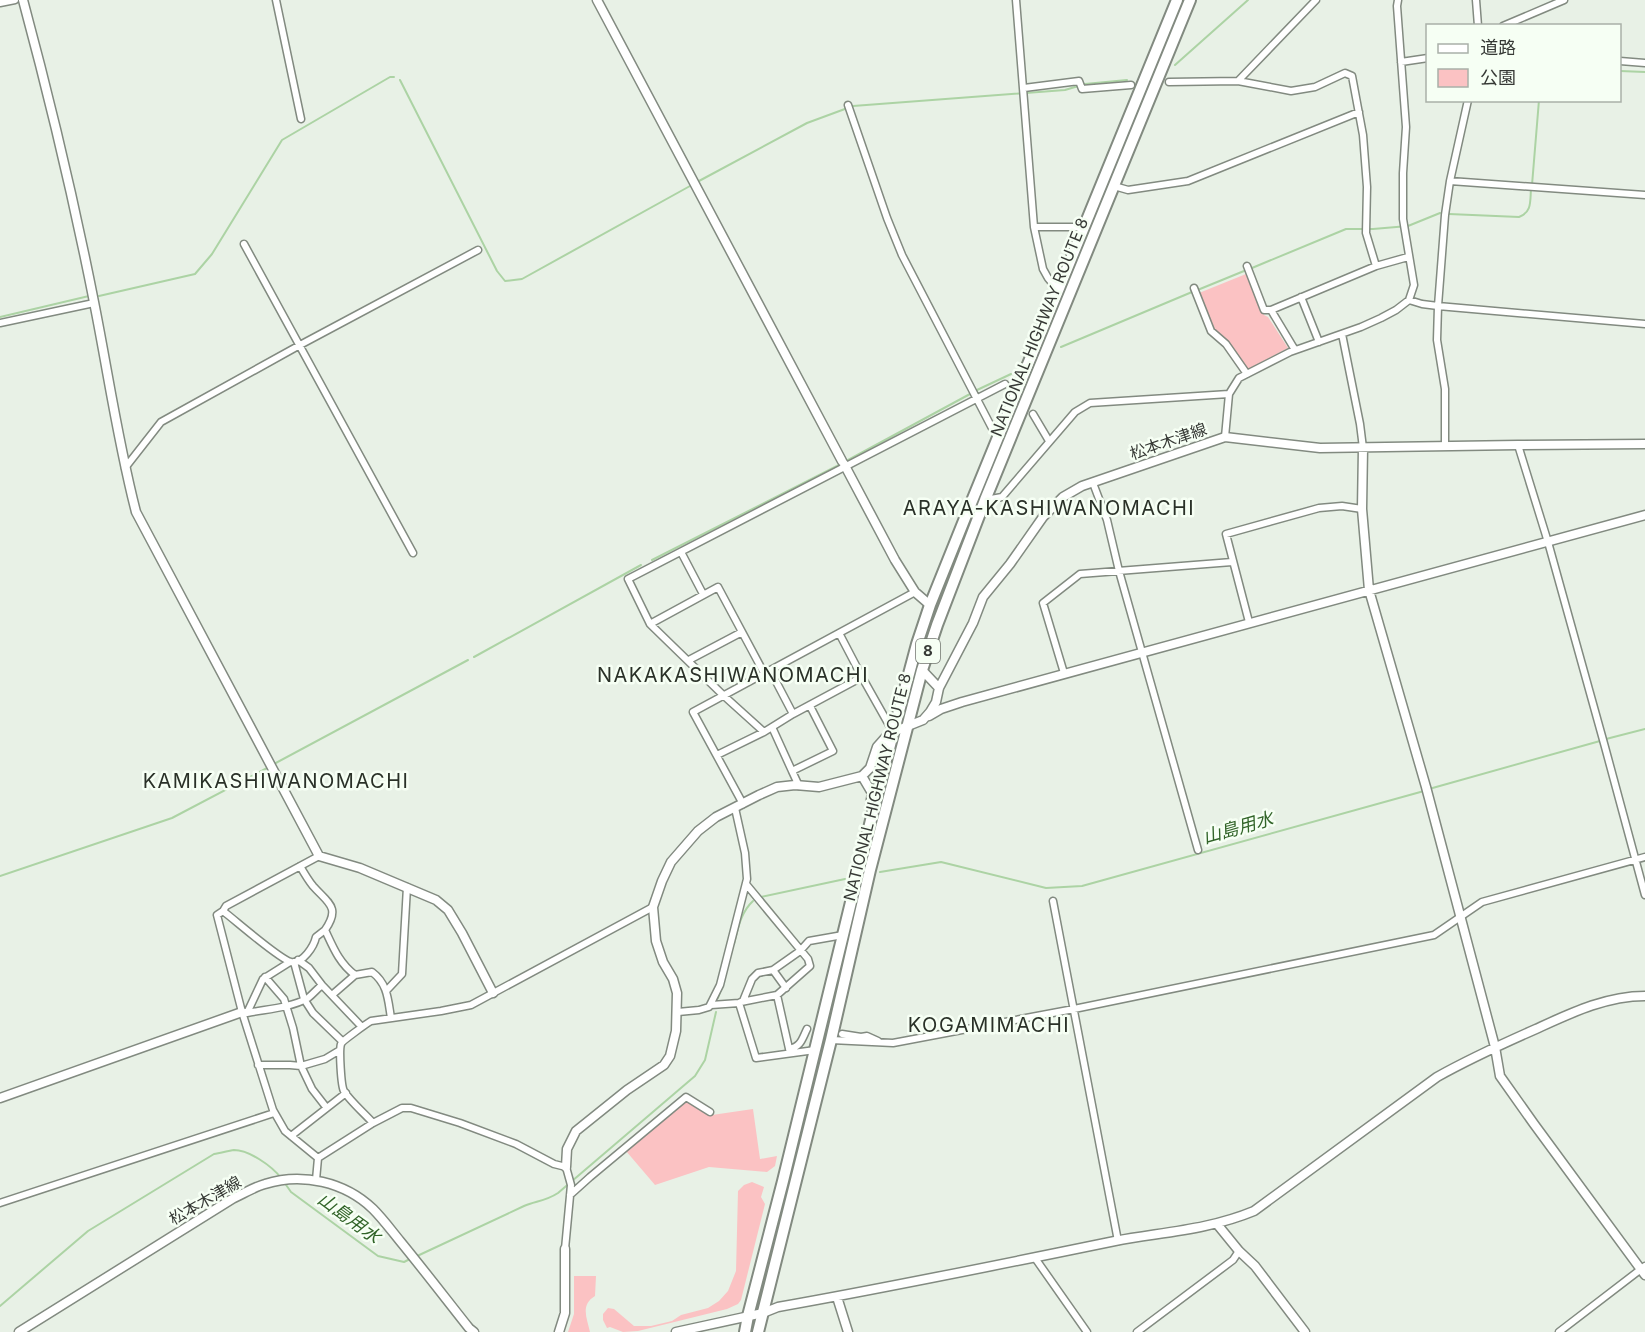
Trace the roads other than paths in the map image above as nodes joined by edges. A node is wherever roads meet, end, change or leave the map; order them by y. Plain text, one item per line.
1 (15, 0) edge
2 (23, 0) edge
3 (276, 0) edge
4 (597, 0) edge
5 (1016, 0) edge
6 (1177, 0) edge
7 (1190, 0) edge
8 (1316, 0) edge
9 (1398, 0) edge
10 (1476, 0) edge
11 (1564, 0) edge
12 (0, 3) edge
13 (1478, 24) edge
14 (1508, 24) edge
15 (1426, 58) edge
16 (1621, 61) edge
17 (1401, 62) junction
18 (1645, 63) edge
19 (1169, 81) dead end
20 (1238, 81) junction
21 (1131, 85) dead end
22 (1024, 91) junction
23 (1468, 102) edge
24 (849, 108) dead end
25 (1359, 112) junction
26 (302, 118) dead end
27 (1450, 181) junction
28 (1114, 186) junction
29 (1645, 195) edge
30 (1034, 227) junction
31 (1084, 227) junction
32 (244, 244) dead end
33 (478, 250) dead end
34 (1408, 257) junction
35 (1247, 266) dead end
36 (1376, 266) junction
37 (1194, 288) dead end
38 (1058, 290) junction
39 (1301, 297) junction
40 (1409, 300) junction
41 (94, 303) junction
42 (1438, 306) junction
43 (1270, 310) junction
44 (0, 323) edge
45 (1645, 324) edge
46 (1342, 334) junction
47 (1319, 342) junction
48 (300, 345) junction
49 (1295, 350) junction
50 (1247, 374) junction
51 (1005, 384) dead end
52 (1229, 394) junction
53 (977, 398) junction
54 (1033, 414) dead end
55 (1000, 432) junction
56 (1225, 437) junction
57 (1049, 441) junction
58 (1645, 444) edge
59 (1518, 445) junction
60 (1445, 446) junction
61 (1363, 448) junction
62 (844, 464) junction
63 (125, 468) junction
64 (1093, 483) junction
65 (985, 500) junction
66 (1362, 509) junction
67 (1645, 515) edge
68 (1548, 542) junction
69 (681, 552) junction
70 (413, 553) dead end
71 (1232, 562) junction
72 (1119, 571) junction
73 (1369, 590) junction
74 (915, 592) junction
75 (703, 594) junction
76 (930, 605) junction
77 (1249, 622) junction
78 (650, 624) junction
79 (742, 632) junction
80 (838, 633) junction
81 (1142, 652) junction
82 (689, 660) junction
83 (922, 670) junction
84 (767, 672) junction
85 (1064, 674) junction
86 (862, 677) junction
87 (939, 688) junction
88 (723, 695) junction
89 (810, 706) junction
90 (793, 714) junction
91 (923, 720) junction
92 (772, 728) junction
93 (906, 728) junction
94 (764, 732) junction
95 (893, 732) junction
96 (717, 755) junction
97 (792, 771) junction
98 (862, 776) junction
99 (800, 786) junction
100 (739, 806) junction
101 (1198, 850) dead end
102 (320, 856) junction
103 (1645, 857) edge
104 (861, 860) junction
105 (1635, 860) junction
106 (300, 866) junction
107 (746, 884) junction
108 (407, 887) junction
109 (1645, 895) edge
110 (1053, 901) dead end
111 (653, 907) junction
112 (223, 911) junction
113 (1461, 916) junction
114 (325, 930) junction
115 (843, 935) junction
116 (800, 951) junction
117 (294, 961) junction
118 (772, 970) junction
119 (355, 975) junction
120 (265, 977) junction
121 (322, 985) junction
122 (786, 988) junction
123 (387, 990) junction
124 (493, 993) junction
125 (332, 995) junction
126 (777, 995) junction
127 (1645, 996) edge
128 (304, 999) junction
129 (740, 1003) junction
130 (711, 1005) junction
131 (286, 1006) junction
132 (1074, 1009) junction
133 (678, 1012) junction
134 (245, 1013) junction
135 (391, 1018) junction
136 (361, 1026) junction
137 (807, 1029) dead end
138 (842, 1034) dead end
139 (831, 1040) junction
140 (342, 1041) junction
141 (881, 1043) junction
142 (1495, 1047) junction
143 (340, 1050) junction
144 (815, 1050) junction
145 (789, 1051) junction
146 (258, 1065) junction
147 (301, 1066) junction
148 (346, 1093) junction
149 (0, 1098) edge
150 (326, 1107) junction
151 (710, 1112) dead end
152 (274, 1113) junction
153 (373, 1123) junction
154 (291, 1136) junction
155 (318, 1158) junction
156 (566, 1167) junction
157 (316, 1180) junction
158 (570, 1196) junction
159 (0, 1203) edge
160 (1217, 1224) junction
161 (1118, 1241) junction
162 (565, 1249) joint
163 (1239, 1251) junction
164 (1035, 1258) junction
165 (1644, 1270) edge
166 (837, 1297) junction
167 (763, 1312) junction
168 (748, 1316) junction
169 (19, 1332) edge
170 (474, 1332) edge
171 (559, 1332) edge
172 (676, 1332) edge
173 (745, 1332) edge
174 (758, 1332) edge
175 (848, 1332) edge
176 (1087, 1332) edge
177 (1137, 1332) edge
178 (1305, 1332) edge
179 (1559, 1332) edge

1 - 12 street
2 - 41 street
3 - 26 street
4 - 62 street
5 - 22 street
6 - 31 highway, NATIONAL HIGHWAY ROUTE 8 / 8
7 - 28 highway, NATIONAL HIGHWAY ROUTE 8 / 8
8 - 20 street
9 - 17 street
10 - 13 street
11 - 14 street
15 - 17 street
16 - 18 street
17 - 34 street
19 - 20 street
20 - 25 street
21 - 22 street
22 - 30 street
23 - 27 street
24 - 53 street
25 - 28 street
25 - 36 street
27 - 29 street
27 - 42 street
28 - 65 highway, NATIONAL HIGHWAY ROUTE 8 / 8
30 - 31 street
30 - 38 street
31 - 38 highway, NATIONAL HIGHWAY ROUTE 8 / 8
32 - 48 street
33 - 48 street
34 - 36 street
34 - 40 street
35 - 43 street
36 - 39 street
37 - 50 street
38 - 55 highway, NATIONAL HIGHWAY ROUTE 8 / 8
39 - 43 street
39 - 47 street
40 - 42 street
40 - 46 street
41 - 44 street
41 - 63 street
42 - 45 street
42 - 60 street
43 - 49 street
46 - 47 street
46 - 61 street
47 - 49 street
48 - 63 street
48 - 70 street
49 - 50 street
50 - 52 street
51 - 53 street
52 - 56 street
52 - 57 street
53 - 55 street
53 - 62 street
54 - 57 street
55 - 76 highway, NATIONAL HIGHWAY ROUTE 8 / 8
56 - 61 street, 松本木津線
56 - 64 street, 松本木津線
57 - 65 street
58 - 59 street, 松本木津線
59 - 60 street, 松本木津線
59 - 68 street
60 - 61 street, 松本木津線
61 - 66 street
62 - 69 street
62 - 74 street
63 - 102 street
64 - 72 street
64 - 87 street, 松本木津線
65 - 83 highway, NATIONAL HIGHWAY ROUTE 8 / 8
66 - 71 street
66 - 73 street
67 - 68 street
68 - 73 street
68 - 105 street
69 - 75 street
69 - 78 street
71 - 72 street
71 - 77 street
72 - 81 street
72 - 85 street
73 - 77 street
73 - 113 street
74 - 76 street
74 - 80 street
75 - 78 street
75 - 79 street
76 - 95 highway, NATIONAL HIGHWAY ROUTE 8 / 8
77 - 81 street
78 - 82 street
79 - 82 street
79 - 84 street
80 - 84 street
80 - 86 street
81 - 85 street
81 - 101 street
82 - 88 street
83 - 87 street
83 - 93 highway, NATIONAL HIGHWAY ROUTE 8 / 8
84 - 88 street
84 - 90 street
85 - 91 street
86 - 89 street
86 - 95 street
87 - 91 street, 松本木津線
88 - 94 street
88 - 96 street
89 - 90 street
89 - 97 street
90 - 92 street
91 - 93 street
92 - 94 street
92 - 97 street
93 - 95 street
93 - 139 highway, NATIONAL HIGHWAY ROUTE 8 / 8
94 - 96 street
95 - 98 street
95 - 104 highway, NATIONAL HIGHWAY ROUTE 8 / 8
96 - 100 street
97 - 99 street
98 - 99 street
98 - 104 street
99 - 100 street
100 - 107 street
100 - 111 street
102 - 106 street
102 - 108 street
103 - 105 street
104 - 115 highway, NATIONAL HIGHWAY ROUTE 8 / 8
105 - 109 street
105 - 113 street
106 - 112 street
106 - 114 street
107 - 116 street
107 - 130 street
108 - 123 street
108 - 124 street
110 - 132 street
111 - 124 street
111 - 133 street
112 - 117 street
112 - 134 street
113 - 132 street
113 - 142 street
114 - 117 street
114 - 119 street
115 - 116 street
115 - 144 highway, NATIONAL HIGHWAY ROUTE 8 / 8
116 - 118 street
116 - 122 street
117 - 120 street
117 - 121 street
117 - 128 street
118 - 122 street
118 - 129 street
119 - 123 street
119 - 125 street
120 - 131 street
120 - 134 street
121 - 125 street
121 - 128 street
122 - 126 street
123 - 135 street
124 - 135 street
125 - 136 street
126 - 129 street
126 - 145 street
127 - 142 street
128 - 131 street
128 - 140 street
129 - 130 street
129 - 145 street
130 - 133 street
131 - 134 street
131 - 147 street
132 - 141 street
132 - 161 street
133 - 156 street
134 - 146 street
134 - 149 street
135 - 136 street
136 - 140 street
137 - 145 street
138 - 141 street
139 - 141 street
139 - 167 highway, NATIONAL HIGHWAY ROUTE 8 / 8
140 - 143 street
142 - 160 street
142 - 165 street
143 - 147 street
143 - 148 street
144 - 145 street
144 - 168 highway, NATIONAL HIGHWAY ROUTE 8 / 8
146 - 147 street
146 - 152 street
147 - 150 street
148 - 150 street
148 - 153 street
150 - 154 street
151 - 158 street
152 - 154 street
152 - 159 street
153 - 155 street
153 - 156 street
154 - 155 street
155 - 157 street
156 - 158 street
157 - 169 street, 松本木津線
157 - 170 street, 松本木津線
158 - 162 street
160 - 161 street
160 - 163 street
161 - 164 street
162 - 171 street
163 - 177 street
163 - 178 street
164 - 166 street
164 - 176 street
165 - 179 street
166 - 167 street
166 - 175 street
167 - 168 street
167 - 174 highway, NATIONAL HIGHWAY ROUTE 8 / 8
168 - 172 street
168 - 173 highway, NATIONAL HIGHWAY ROUTE 8 / 8

